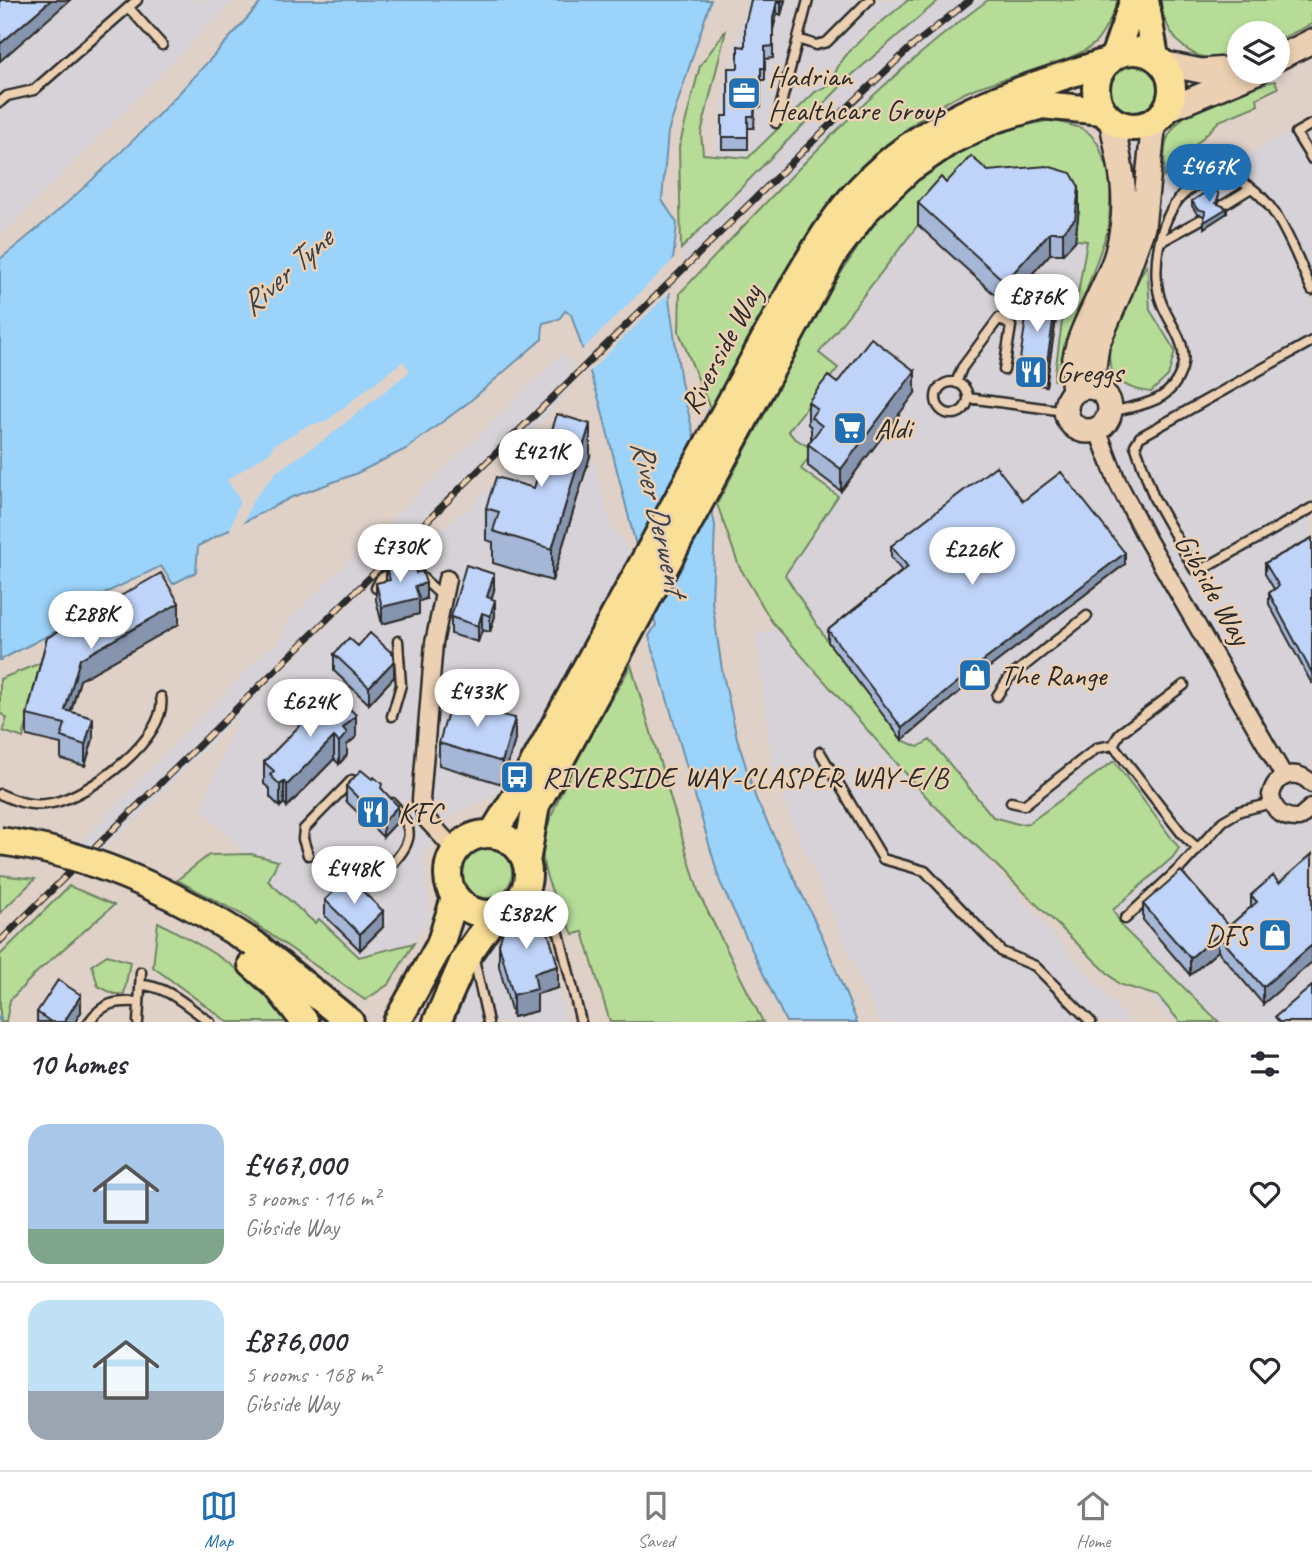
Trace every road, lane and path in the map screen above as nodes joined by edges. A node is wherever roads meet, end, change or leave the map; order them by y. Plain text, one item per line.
1 (138, 0) edge
2 (808, 0) edge
3 (869, 0) edge
4 (1134, 0) edge
5 (1144, 0) edge
6 (129, 8) junction
7 (798, 39) junction
8 (1312, 41) edge
9 (162, 45) dead end
10 (1290, 52) edge
11 (1111, 59) junction
12 (1158, 60) junction
13 (1227, 69) edge
14 (1231, 84) edge
15 (0, 102) edge
16 (1107, 115) junction
17 (1160, 116) junction
18 (776, 123) dead end
19 (1312, 124) edge
20 (1312, 159) edge
21 (1251, 188) junction
22 (1222, 206) edge
23 (1199, 219) dead end
24 (1162, 241) junction
25 (1312, 290) edge
26 (1312, 341) edge
27 (1004, 370) dead end
28 (956, 383) junction
29 (750, 388) junction
30 (1078, 397) junction
31 (968, 398) junction
32 (1104, 420) junction
33 (1312, 508) edge
34 (447, 579) dead end
35 (376, 588) edge
36 (443, 597) junction
37 (1087, 616) dead end
38 (398, 641) dead end
39 (609, 646) junction
40 (1184, 685) dead end
41 (997, 695) dead end
42 (161, 696) dead end
43 (392, 716) dead end
44 (1114, 745) junction
45 (820, 752) dead end
46 (1284, 776) junction
47 (359, 777) edge
48 (1312, 784) edge
49 (0, 794) edge
50 (387, 798) edge
51 (1011, 802) dead end
52 (1272, 803) junction
53 (1312, 807) edge
54 (493, 833) junction
55 (0, 841) edge
56 (1197, 848) junction
57 (455, 850) junction
58 (308, 855) dead end
59 (0, 858) edge
60 (526, 862) junction
61 (388, 869) dead end
62 (524, 894) junction
63 (455, 898) junction
64 (495, 915) junction
65 (1125, 919) dead end
66 (472, 946) junction
67 (249, 951) junction
68 (141, 972) dead end
69 (140, 985) junction
70 (139, 1002) junction
71 (89, 1022) edge
72 (138, 1022) edge
73 (209, 1022) edge
74 (305, 1022) edge
75 (350, 1022) edge
76 (397, 1022) edge
77 (437, 1022) edge
78 (488, 1022) edge
79 (581, 1022) edge
80 (1091, 1022) edge

1 - 6 lane
2 - 7 lane
3 - 7 lane
4 - 11 main road
5 - 12 main road
6 - 9 lane
6 - 15 lane
7 - 18 lane
8 - 10 street
11 - 12 main road
11 - 16 main road
11 - 29 main road, Riverside Way
12 - 13 street
12 - 17 main road
14 - 17 street
16 - 17 main road
16 - 29 main road, Riverside Way
16 - 30 street
17 - 30 street
19 - 20 lane
21 - 22 lane
21 - 24 lane
21 - 25 lane
23 - 24 lane
24 - 32 lane
26 - 33 lane
27 - 28 lane
28 - 31 lane
28 - 31 lane
29 - 39 main road, Riverside Way
30 - 31 lane
30 - 32 street, Gibside Way
30 - 32 street
32 - 46 street, Gibside Way
34 - 36 street
35 - 36 lane
36 - 57 street
37 - 41 lane
38 - 43 lane
39 - 54 main road, Riverside Way
39 - 60 main road, Riverside Way
40 - 44 lane
42 - 49 lane
44 - 51 lane
44 - 56 lane
45 - 80 lane
46 - 48 street
46 - 52 street
47 - 58 lane
50 - 61 lane
52 - 53 street
52 - 56 lane
54 - 57 main road
54 - 60 main road
55 - 67 main road, bridge
56 - 65 lane
57 - 63 main road
59 - 67 main road
60 - 62 main road
62 - 64 main road
62 - 79 lane
63 - 64 main road
63 - 76 main road
64 - 66 main road
66 - 77 main road
66 - 78 lane
67 - 74 main road
67 - 75 main road
68 - 69 lane
69 - 70 lane
69 - 73 lane
70 - 71 lane
70 - 72 lane

